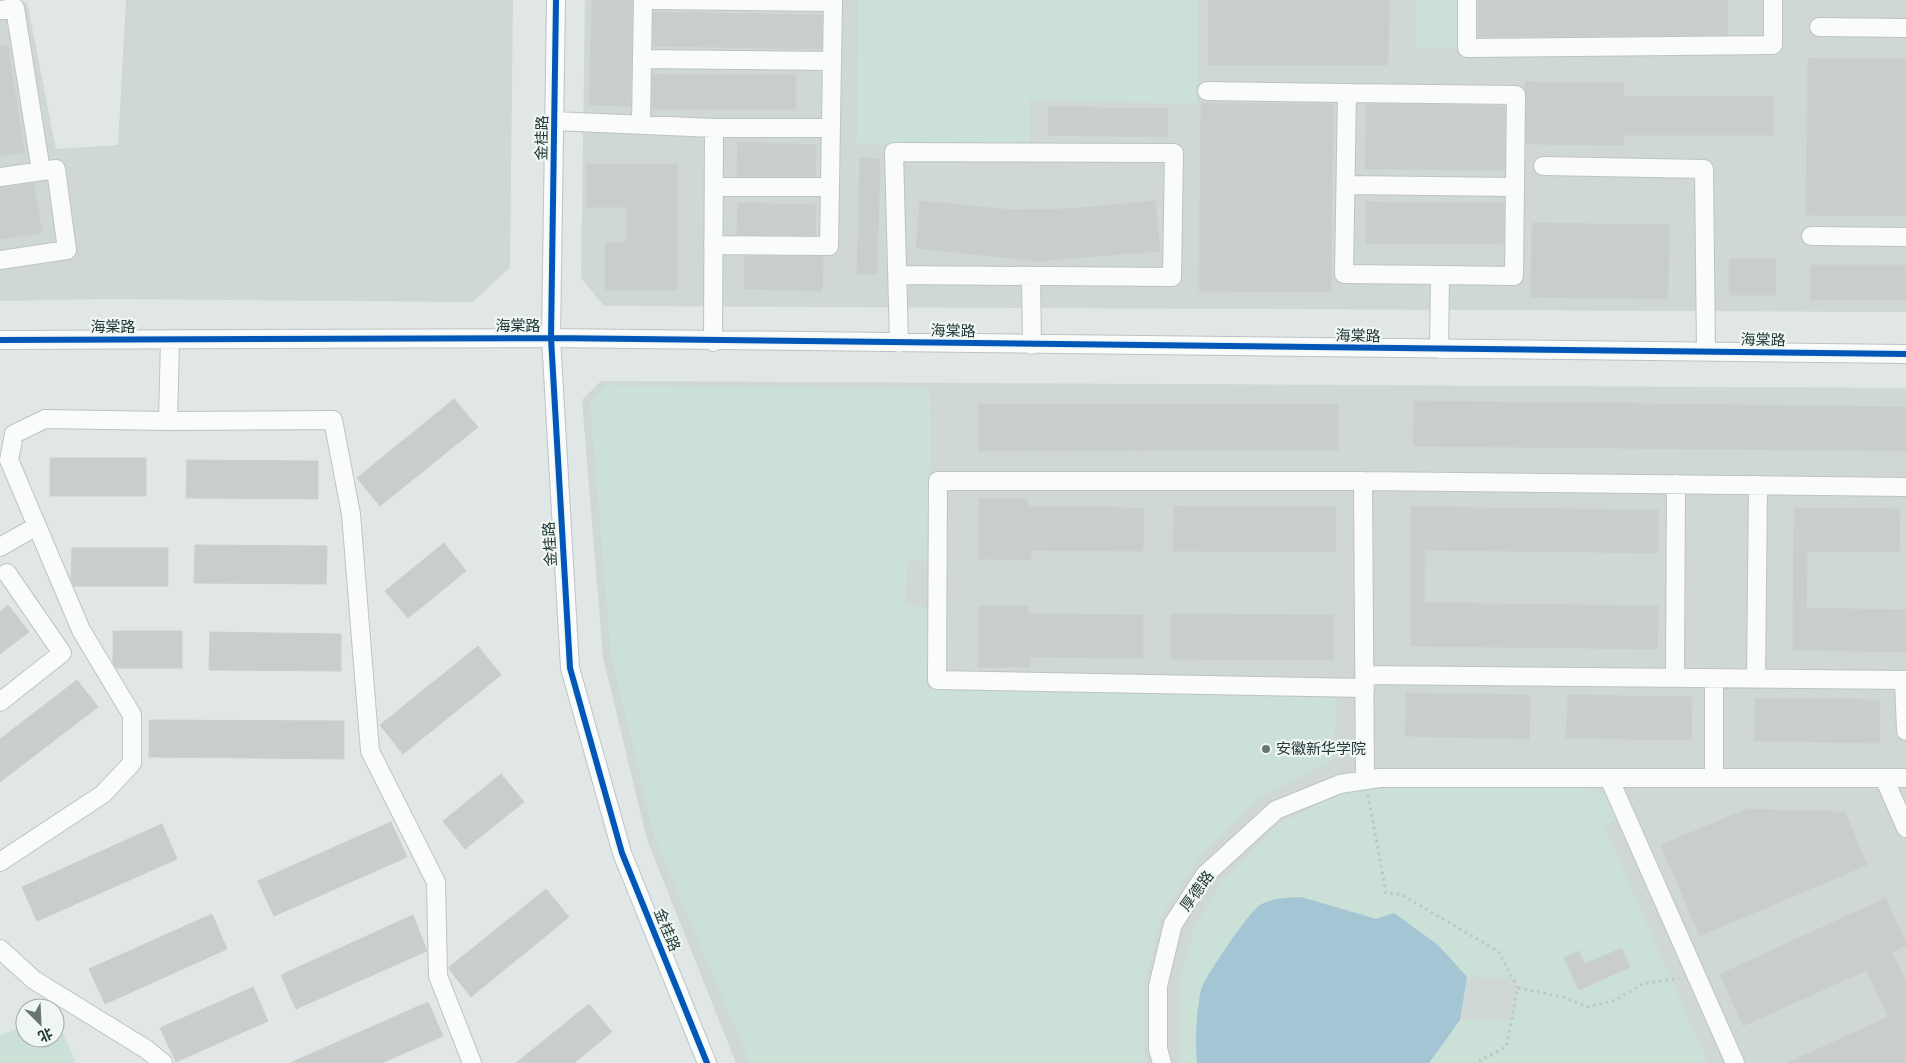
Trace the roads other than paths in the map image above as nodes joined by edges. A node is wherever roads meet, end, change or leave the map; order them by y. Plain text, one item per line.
1 (556, 0) edge
2 (643, 0) edge
3 (655, 0) edge
4 (1467, 0) edge
5 (1773, 0) edge
6 (0, 10) edge
7 (1819, 27) dead end
8 (1906, 28) edge
9 (642, 59) junction
10 (832, 61) junction
11 (1207, 91) dead end
12 (1347, 93) junction
13 (554, 121) junction
14 (641, 125) junction
15 (714, 128) junction
16 (831, 128) junction
17 (1543, 166) dead end
18 (41, 171) junction
19 (0, 177) edge
20 (1346, 185) junction
21 (714, 187) junction
22 (830, 187) junction
23 (1515, 187) junction
24 (1811, 236) dead end
25 (1906, 236) edge
26 (713, 245) junction
27 (0, 260) edge
28 (897, 275) junction
29 (1440, 275) junction
30 (1031, 276) junction
31 (551, 338) junction
32 (0, 340) edge
33 (170, 340) junction
34 (713, 342) junction
35 (899, 343) junction
36 (1032, 344) junction
37 (1439, 349) junction
38 (1706, 352) junction
39 (1906, 354) edge
40 (168, 421) junction
41 (1363, 481) junction
42 (1676, 484) junction
43 (1758, 485) junction
44 (1906, 487) edge
45 (37, 526) junction
46 (0, 547) edge
47 (2, 571) edge
48 (1675, 678) junction
49 (1714, 678) junction
50 (1756, 679) junction
51 (1905, 680) edge
52 (1365, 682) junction
53 (0, 702) edge
54 (1906, 731) edge
55 (1609, 778) junction
56 (1714, 778) junction
57 (1884, 778) junction
58 (1906, 778) edge
59 (1365, 780) junction
60 (1906, 828) edge
61 (0, 862) edge
62 (0, 949) edge
63 (163, 1063) edge
64 (472, 1063) edge
65 (707, 1063) edge
66 (1162, 1063) edge
67 (1735, 1063) edge

1 - 13 street, 金桂路
2 - 9 street
3 - 10 street
4 - 5 street
6 - 18 street
7 - 8 street
9 - 10 street
9 - 14 street
10 - 16 street
11 - 12 street
12 - 20 street
12 - 23 street
13 - 14 street
13 - 31 street, 金桂路
14 - 15 street
15 - 16 street
15 - 21 street
16 - 22 street
17 - 38 street
18 - 19 street
18 - 27 street
20 - 23 street
20 - 29 street
21 - 22 street
21 - 26 street
22 - 26 street
23 - 29 street
24 - 25 street
26 - 34 street
28 - 30 street
28 - 30 street
28 - 35 street
29 - 37 street
30 - 36 street
31 - 33 street, 海棠路
31 - 34 street, 海棠路
31 - 65 street, 金桂路
32 - 33 street, 海棠路
33 - 40 street
34 - 35 street, 海棠路
35 - 36 street, 海棠路
36 - 37 street, 海棠路
37 - 38 street, 海棠路
38 - 39 street, 海棠路
40 - 45 street
40 - 64 street
41 - 42 street
41 - 52 street
41 - 52 street
42 - 43 street
42 - 48 street
43 - 44 street
43 - 50 street
45 - 46 street
45 - 61 street
47 - 53 street
48 - 49 street
48 - 52 street
49 - 50 street
49 - 56 street
50 - 51 street
51 - 54 street
52 - 59 street
55 - 56 street, 厚德路
55 - 59 street, 厚德路
55 - 67 street
56 - 57 street, 厚德路
57 - 58 street, 厚德路
57 - 60 street
59 - 66 street, 厚德路
62 - 63 street

